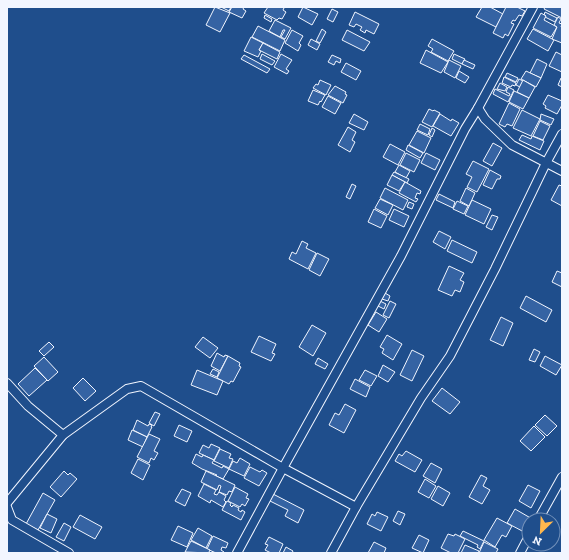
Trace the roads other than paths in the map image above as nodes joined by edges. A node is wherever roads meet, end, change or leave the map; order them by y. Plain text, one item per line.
1 (532, 7) edge
2 (478, 108) junction
3 (562, 134) edge
4 (546, 162) junction
5 (562, 171) edge
6 (7, 383) edge
7 (63, 436) junction
8 (283, 468) junction
9 (562, 477) edge
10 (7, 502) edge
11 (356, 507) junction
12 (7, 508) edge
13 (542, 512) edge
14 (69, 553) edge
15 (237, 553) edge
16 (331, 553) edge

1 - 2 street
2 - 4 street
2 - 8 street
3 - 4 street
4 - 5 street
4 - 11 street
6 - 7 street
7 - 8 street
7 - 10 street
8 - 11 street
8 - 15 street
9 - 13 street
11 - 16 street
12 - 14 street

